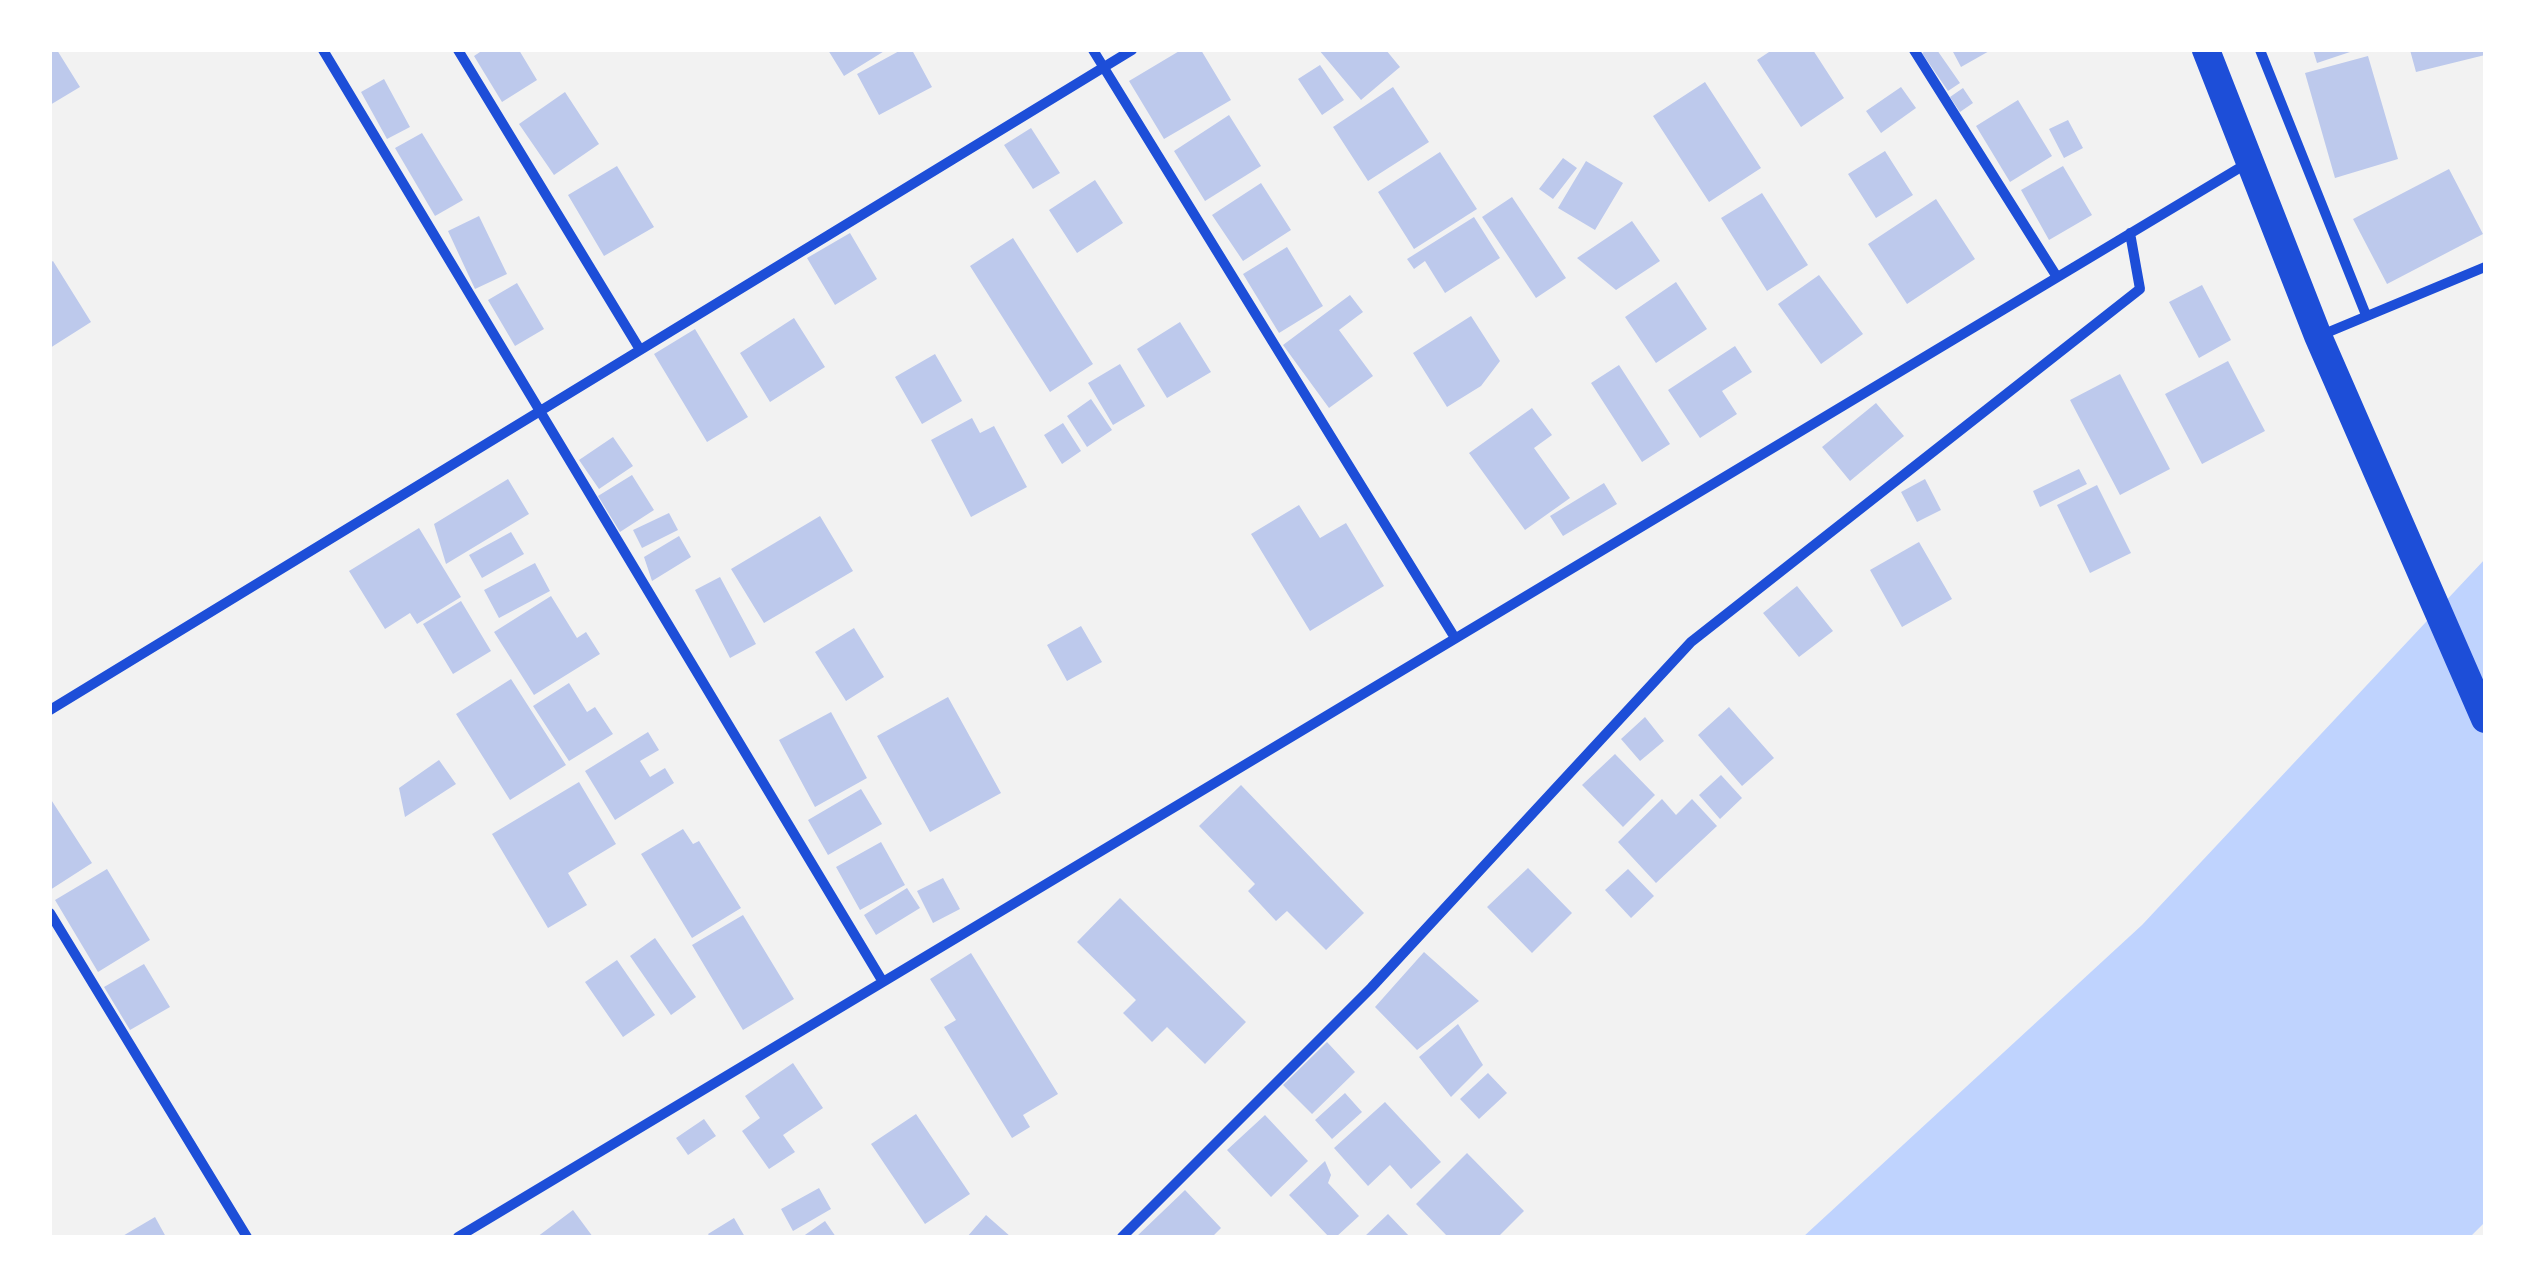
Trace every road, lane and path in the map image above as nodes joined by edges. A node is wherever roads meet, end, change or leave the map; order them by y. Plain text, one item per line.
1 (323, 50) edge
2 (458, 50) edge
3 (1093, 50) edge
4 (1132, 50) edge
5 (1914, 50) edge
6 (2206, 50) edge
7 (2260, 50) edge
8 (1104, 68) junction
9 (2247, 163) junction
10 (2130, 234) junction
11 (2485, 267) edge
12 (2057, 277) junction
13 (2366, 316) junction
14 (2318, 336) junction
15 (640, 348) junction
16 (538, 408) junction
17 (1454, 638) junction
18 (50, 710) edge
19 (2485, 719) edge
20 (50, 912) edge
21 (883, 982) junction
22 (246, 1237) edge
23 (458, 1237) edge
24 (1122, 1237) edge

1 - 16 street
2 - 15 street
3 - 8 street
4 - 8 street
5 - 12 street
6 - 9 highway
7 - 13 street
8 - 15 street
8 - 17 street
9 - 10 street
9 - 14 highway
10 - 12 street
10 - 24 street
11 - 13 street
12 - 17 street
13 - 14 street
14 - 19 highway
15 - 16 street
16 - 18 street
16 - 21 street
17 - 21 street
20 - 22 street
21 - 23 street

